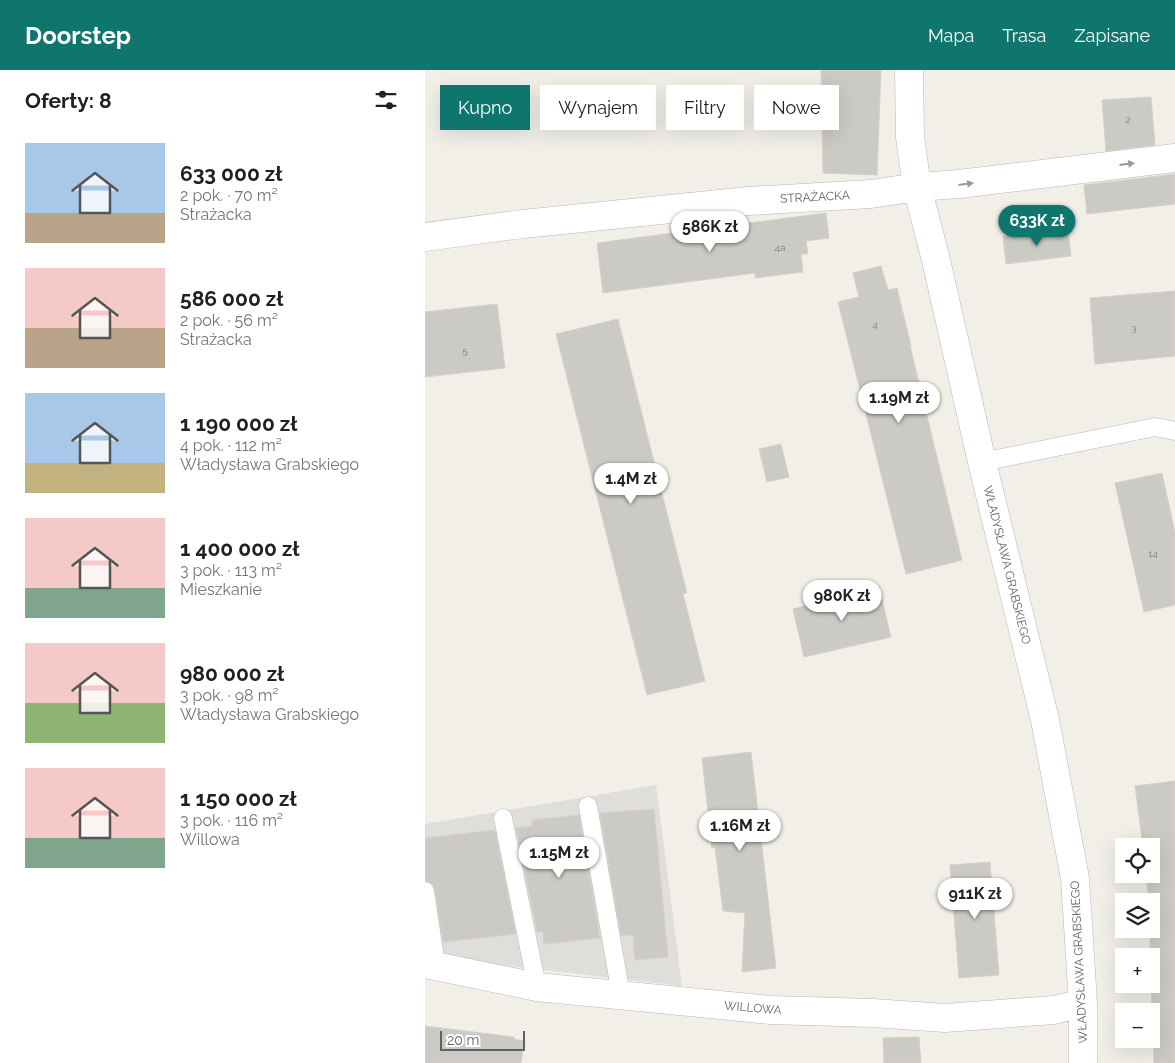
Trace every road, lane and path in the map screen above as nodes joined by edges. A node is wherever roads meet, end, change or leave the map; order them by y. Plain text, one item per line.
1 (909, 70) edge
2 (1175, 158) edge
3 (917, 187) junction
4 (425, 237) edge
5 (1175, 431) edge
6 (982, 462) junction
7 (588, 806) dead end
8 (503, 818) dead end
9 (425, 891) edge
10 (430, 965) edge
11 (537, 987) junction
12 (621, 994) junction
13 (1083, 1003) junction
14 (1083, 1063) edge

1 - 3 street, WŁADYSŁAWA GRABSKIEGO
3 -> 2 street, STRAŻACKA
3 - 4 street, STRAŻACKA
3 - 6 street, WŁADYSŁAWA GRABSKIEGO
5 - 6 lane
6 - 13 street, WŁADYSŁAWA GRABSKIEGO
7 - 12 lane
8 - 11 lane
9 - 10 lane
10 - 11 street, WILLOWA
11 - 12 street, WILLOWA
12 - 13 street, WILLOWA
13 - 14 street, WŁADYSŁAWA GRABSKIEGO

